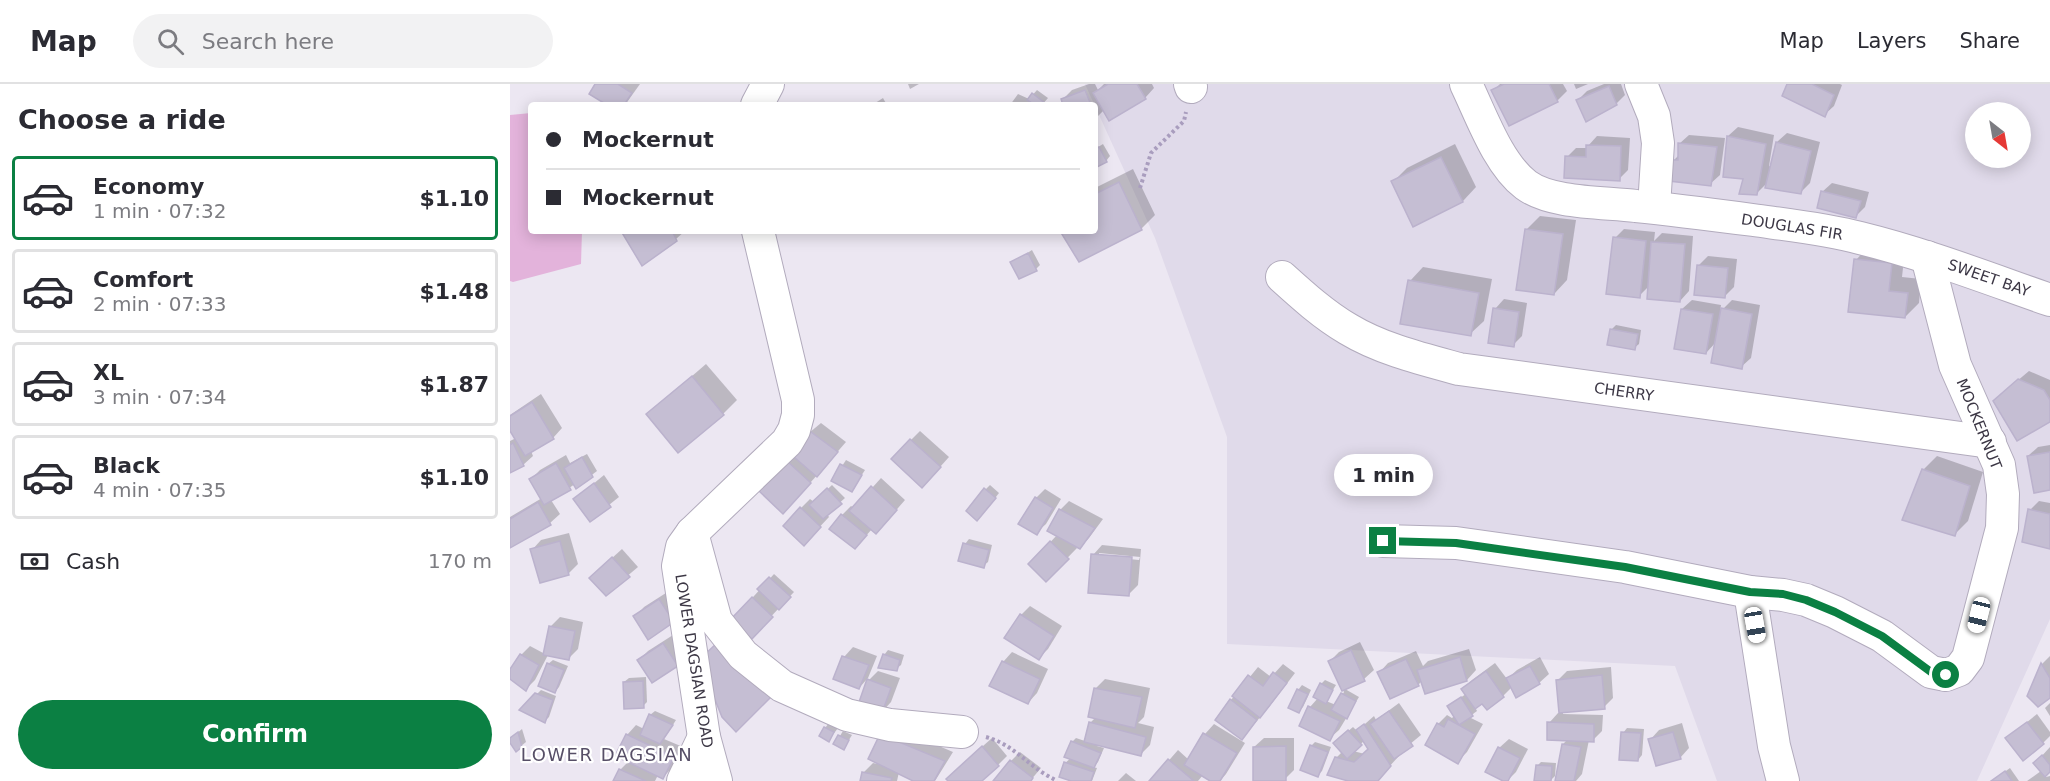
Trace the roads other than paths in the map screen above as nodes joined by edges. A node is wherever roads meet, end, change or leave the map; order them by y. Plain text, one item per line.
1 (768, 84) edge
2 (1466, 84) edge
3 (1641, 84) edge
4 (759, 102) edge
5 (1654, 207) junction
6 (759, 234) edge
7 (1927, 257) junction
8 (1282, 277) dead end
9 (2050, 300) edge
10 (1990, 442) junction
11 (692, 533) junction
12 (1383, 541) dead end
13 (1750, 592) junction
14 (962, 732) road end
15 (704, 737) junction
16 (683, 781) edge
17 (716, 781) edge
18 (1783, 781) edge

1 - 4 street
2 - 5 street, DOUGLAS FIR
3 - 5 street
5 - 7 street, DOUGLAS FIR
6 - 11 street, LOWER DAGSIAN ROAD
7 - 9 street, SWEET BAY
7 - 10 street, MOCKERNUT
8 - 10 street, CHERRY
10 - 13 street, MOCKERNUT
11 - 14 street
11 - 15 street, LOWER DAGSIAN ROAD
12 - 13 street, MOCKERNUT
13 - 18 street
15 - 16 street
15 - 17 street, LOWER DAGSIAN ROAD

